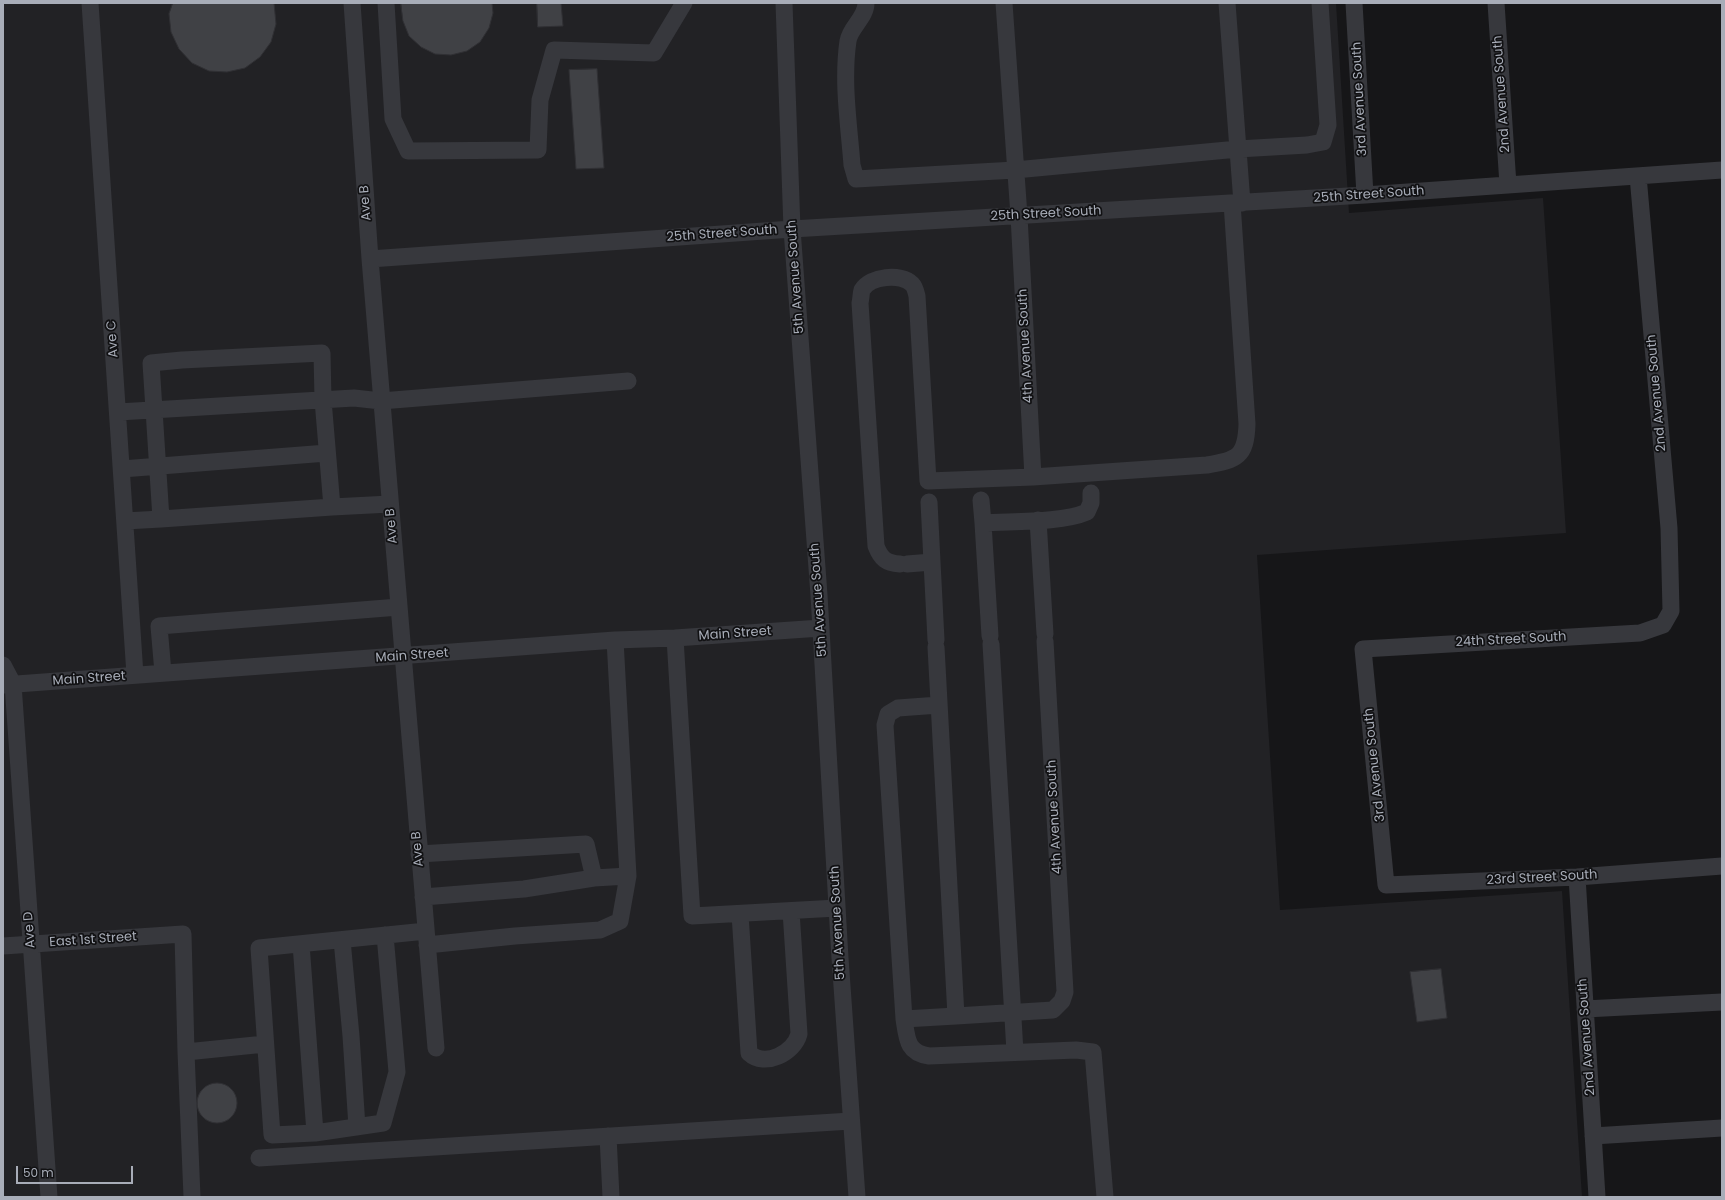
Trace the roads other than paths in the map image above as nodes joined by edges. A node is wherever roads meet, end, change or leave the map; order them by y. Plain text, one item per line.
1 (90, 3) edge
2 (352, 3) edge
3 (386, 3) edge
4 (684, 3) edge
5 (784, 3) edge
6 (866, 3) edge
7 (1004, 3) edge
8 (1227, 3) edge
9 (1320, 3) edge
10 (1354, 3) edge
11 (1496, 3) edge
12 (1238, 149) junction
13 (1015, 170) junction
14 (1722, 170) edge
15 (1638, 176) junction
16 (1508, 185) junction
17 (1365, 195) junction
18 (1237, 203) junction
19 (1019, 216) junction
20 (792, 229) junction
21 (370, 259) junction
22 (628, 381) dead end
23 (323, 400) junction
24 (382, 400) junction
25 (154, 410) junction
26 (118, 412) junction
27 (327, 453) junction
28 (158, 466) junction
29 (122, 469) junction
30 (1033, 477) junction
31 (1091, 484) junction
32 (979, 491) junction
33 (929, 493) junction
34 (390, 504) junction
35 (332, 507) junction
36 (161, 519) junction
37 (1038, 520) junction
38 (125, 521) junction
39 (983, 523) junction
40 (932, 562) junction
41 (399, 607) junction
42 (1671, 611) joint
43 (159, 626) junction
44 (132, 628) junction
45 (821, 628) junction
46 (675, 638) junction
47 (615, 640) junction
48 (403, 657) junction
49 (3, 665) edge
50 (1366, 671) joint
51 (163, 673) junction
52 (136, 675) junction
53 (8, 684) edge
54 (939, 704) junction
55 (419, 854) junction
56 (1384, 860) joint
57 (1722, 866) edge
58 (628, 876) junction
59 (594, 878) junction
60 (1577, 878) junction
61 (423, 897) junction
62 (837, 908) junction
63 (791, 911) junction
64 (740, 914) junction
65 (385, 935) junction
66 (426, 938) junction
67 (342, 940) junction
68 (31, 944) junction
69 (301, 944) junction
70 (3, 946) edge
71 (1722, 1002) edge
72 (1585, 1009) junction
73 (1011, 1013) junction
74 (956, 1016) junction
75 (904, 1020) junction
76 (265, 1044) junction
77 (436, 1048) dead end
78 (186, 1052) junction
79 (1014, 1052) junction
80 (851, 1121) junction
81 (357, 1128) junction
82 (1722, 1128) edge
83 (315, 1133) junction
84 (608, 1136) junction
85 (1593, 1136) junction
86 (259, 1158) dead end
87 (49, 1197) edge
88 (192, 1197) edge
89 (611, 1197) edge
90 (856, 1197) edge
91 (1105, 1197) edge
92 (1597, 1197) edge

1 - 26 street, Ave C
2 - 21 street, Ave B
3 - 4 street
5 - 20 street, 5th Avenue South
6 - 13 street
7 - 13 street, 4th Avenue South
8 - 12 street
9 - 12 street
10 - 17 street, 3rd Avenue South
11 - 16 street, 2nd Avenue South
12 - 13 street
12 - 18 street
13 - 19 street, 4th Avenue South
14 - 15 street, 25th Street South
15 - 16 street, 25th Street South
15 - 42 street, 2nd Avenue South
16 - 17 street, 25th Street South
17 - 18 street, 25th Street South
18 - 19 street, 25th Street South
18 - 31 street
19 - 20 street, 25th Street South
19 - 30 street, 4th Avenue South
20 - 21 street, 25th Street South
20 - 45 street, 5th Avenue South
21 - 24 street, Ave B
22 - 24 street
23 - 24 street
23 - 25 street
23 - 25 street
23 - 27 street
24 - 34 street, Ave B
25 - 26 street
25 - 28 street
26 - 29 street, Ave C
27 - 28 street
27 - 35 street
28 - 29 street
28 - 36 street
29 - 38 street, Ave C
30 - 31 street
30 - 32 street
31 - 37 street
32 - 33 street
32 - 39 street
33 - 40 street
33 - 40 street
34 - 35 street
34 - 41 street, Ave B
35 - 36 street
36 - 38 street
37 - 39 street
37 - 73 street, 4th Avenue South
38 - 44 street, Ave C
39 - 73 street
40 - 54 street
41 - 43 street
41 - 48 street, Ave B
42 - 50 street, 24th Street South
43 - 44 street
43 - 51 street
44 - 52 street, Ave C
45 - 46 street, Main Street
45 - 62 street, 5th Avenue South
46 - 47 street, Main Street
46 - 64 street
47 - 48 street, Main Street
47 - 58 street
48 - 51 street, Main Street
48 - 55 street, Ave B
49 - 53 street, Ave D
50 - 56 street, 3rd Avenue South
51 - 52 street, Main Street
52 - 53 street, Main Street
53 - 68 street, Ave D
54 - 74 street
54 - 75 street
55 - 59 street
55 - 61 street, Ave B
56 - 60 street, 23rd Street South
57 - 60 street, 23rd Street South
58 - 59 street
58 - 66 street
59 - 61 street
60 - 72 street, 2nd Avenue South
61 - 66 street, Ave B
62 - 63 street
62 - 80 street, 5th Avenue South
63 - 64 street
63 - 64 street
65 - 66 street
65 - 67 street
65 - 81 street
66 - 77 street, Ave B
67 - 69 street
67 - 81 street
68 - 70 street, East 1st Street
68 - 78 street, East 1st Street
68 - 87 street, Ave D
69 - 76 street
69 - 83 street
71 - 72 street
72 - 85 street, 2nd Avenue South
73 - 74 street
73 - 79 street
74 - 75 street
75 - 79 street
76 - 78 street
76 - 83 street
78 - 88 street
79 - 91 street
80 - 84 street
80 - 90 street, 5th Avenue South
81 - 83 street
82 - 85 street
84 - 86 street
84 - 89 street
85 - 92 street, 2nd Avenue South

